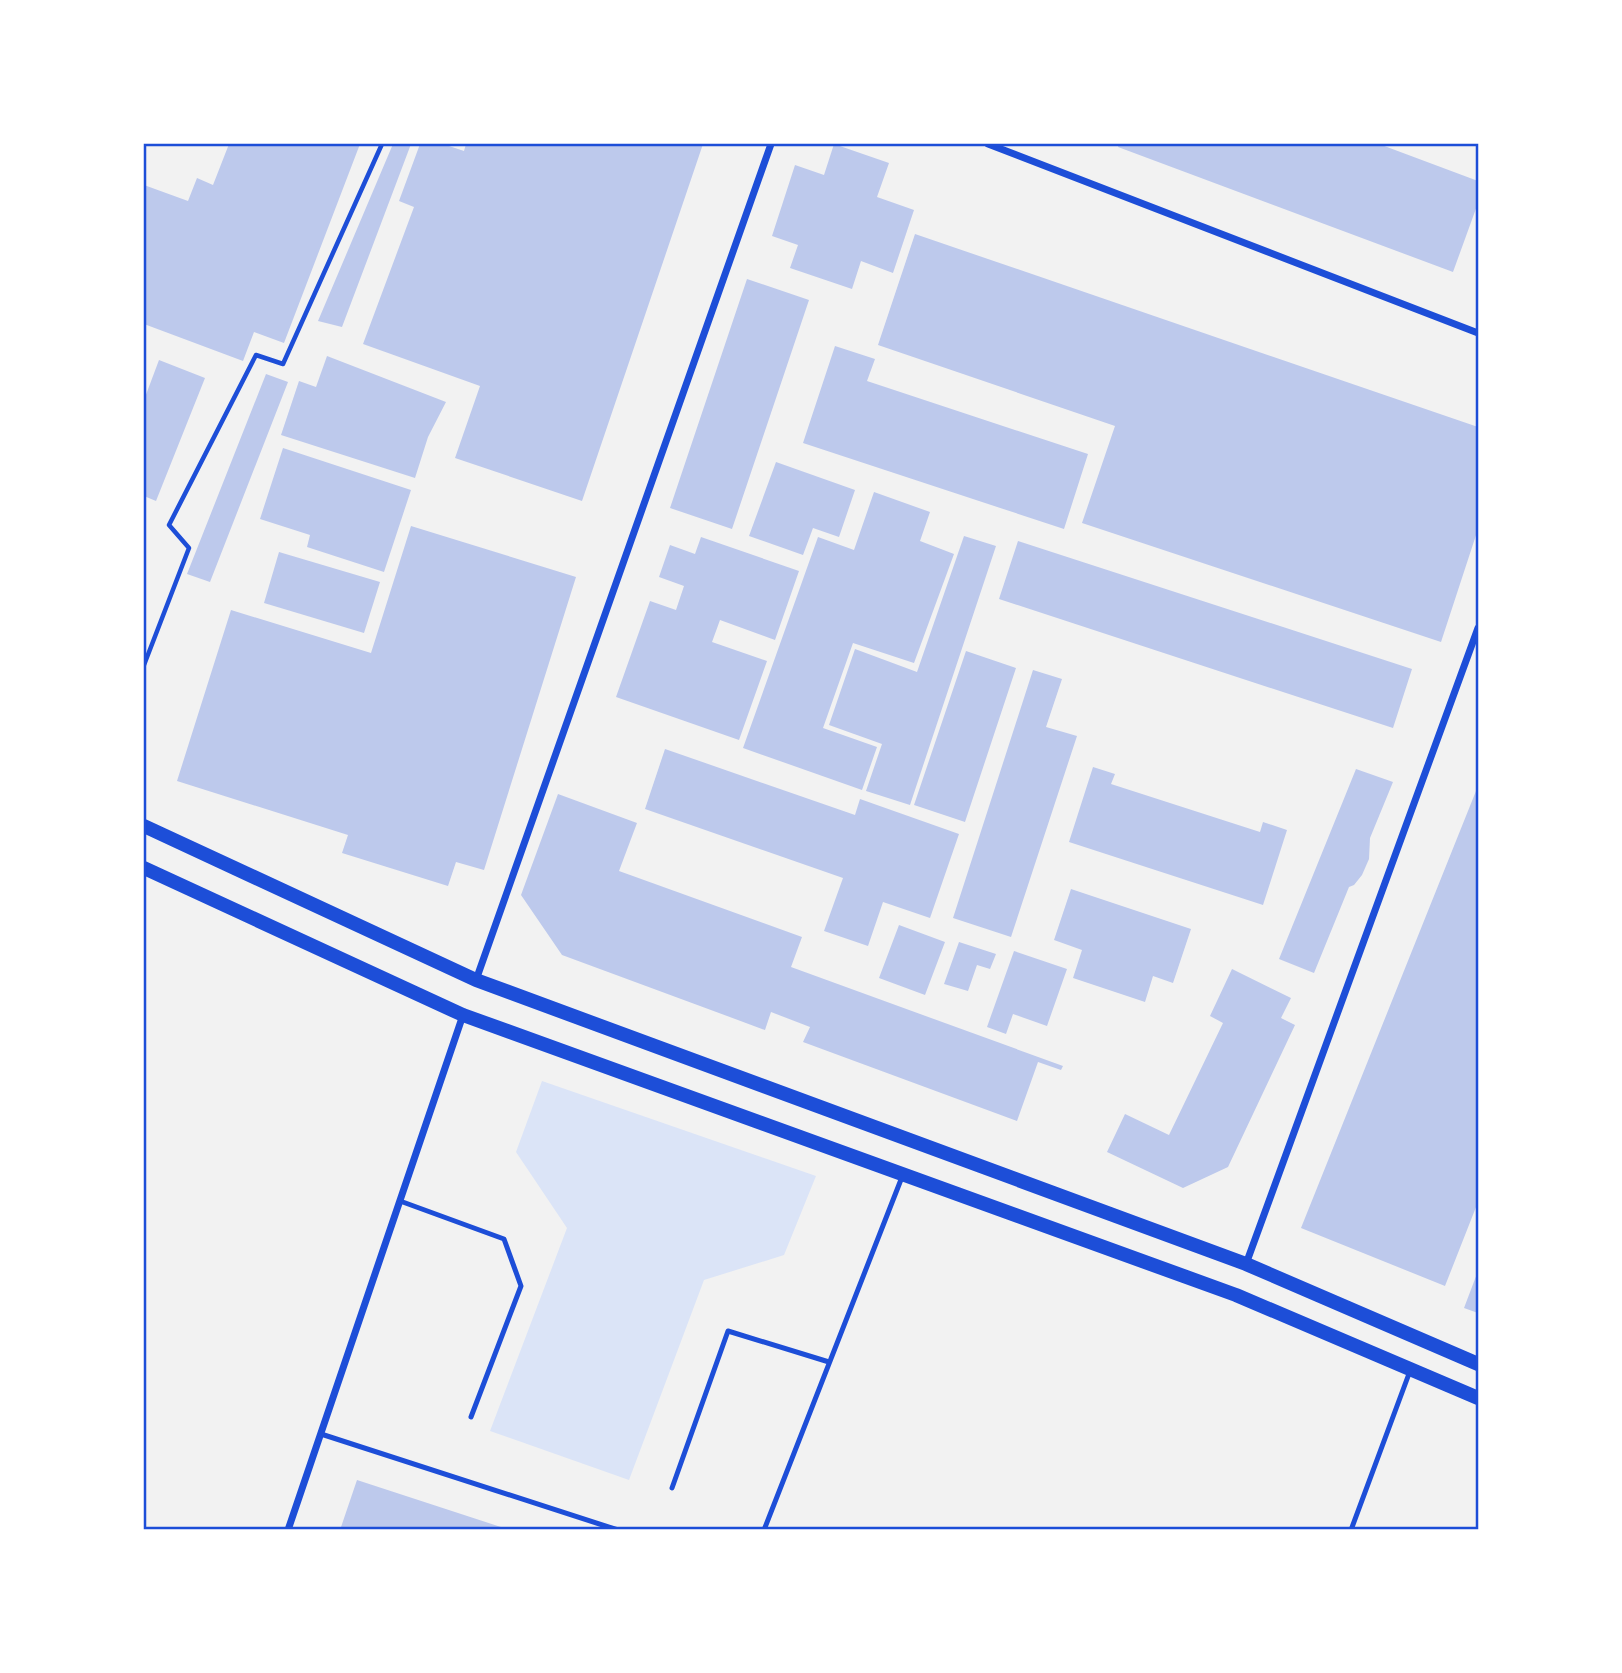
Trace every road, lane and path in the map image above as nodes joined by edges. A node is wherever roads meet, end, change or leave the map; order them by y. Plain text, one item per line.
1 (382, 144) edge
2 (771, 144) edge
3 (988, 144) edge
4 (1007, 147) edge
5 (1479, 333) edge
6 (1479, 628) edge
7 (1474, 650) edge
8 (144, 665) edge
9 (144, 826) edge
10 (144, 868) edge
11 (476, 980) junction
12 (463, 1015) junction
13 (903, 1174) junction
14 (400, 1201) junction
15 (1246, 1264) junction
16 (829, 1362) junction
17 (1479, 1364) edge
18 (1411, 1368) junction
19 (1479, 1398) edge
20 (471, 1417) dead end
21 (321, 1434) junction
22 (672, 1488) dead end
23 (288, 1530) edge
24 (618, 1530) edge
25 (764, 1530) edge
26 (1351, 1530) edge

1 - 8 path
2 - 11 street
3 - 4 street
4 - 5 street
6 - 7 street
7 - 15 street
9 - 11 main road
10 - 12 main road
11 - 15 main road
12 - 13 main road
12 - 14 street
13 - 16 lane
13 - 18 main road
14 - 20 lane
14 - 21 street
15 - 17 main road
16 - 22 lane
16 - 25 lane
18 - 19 main road
18 - 26 lane
21 - 23 street
21 - 24 lane

